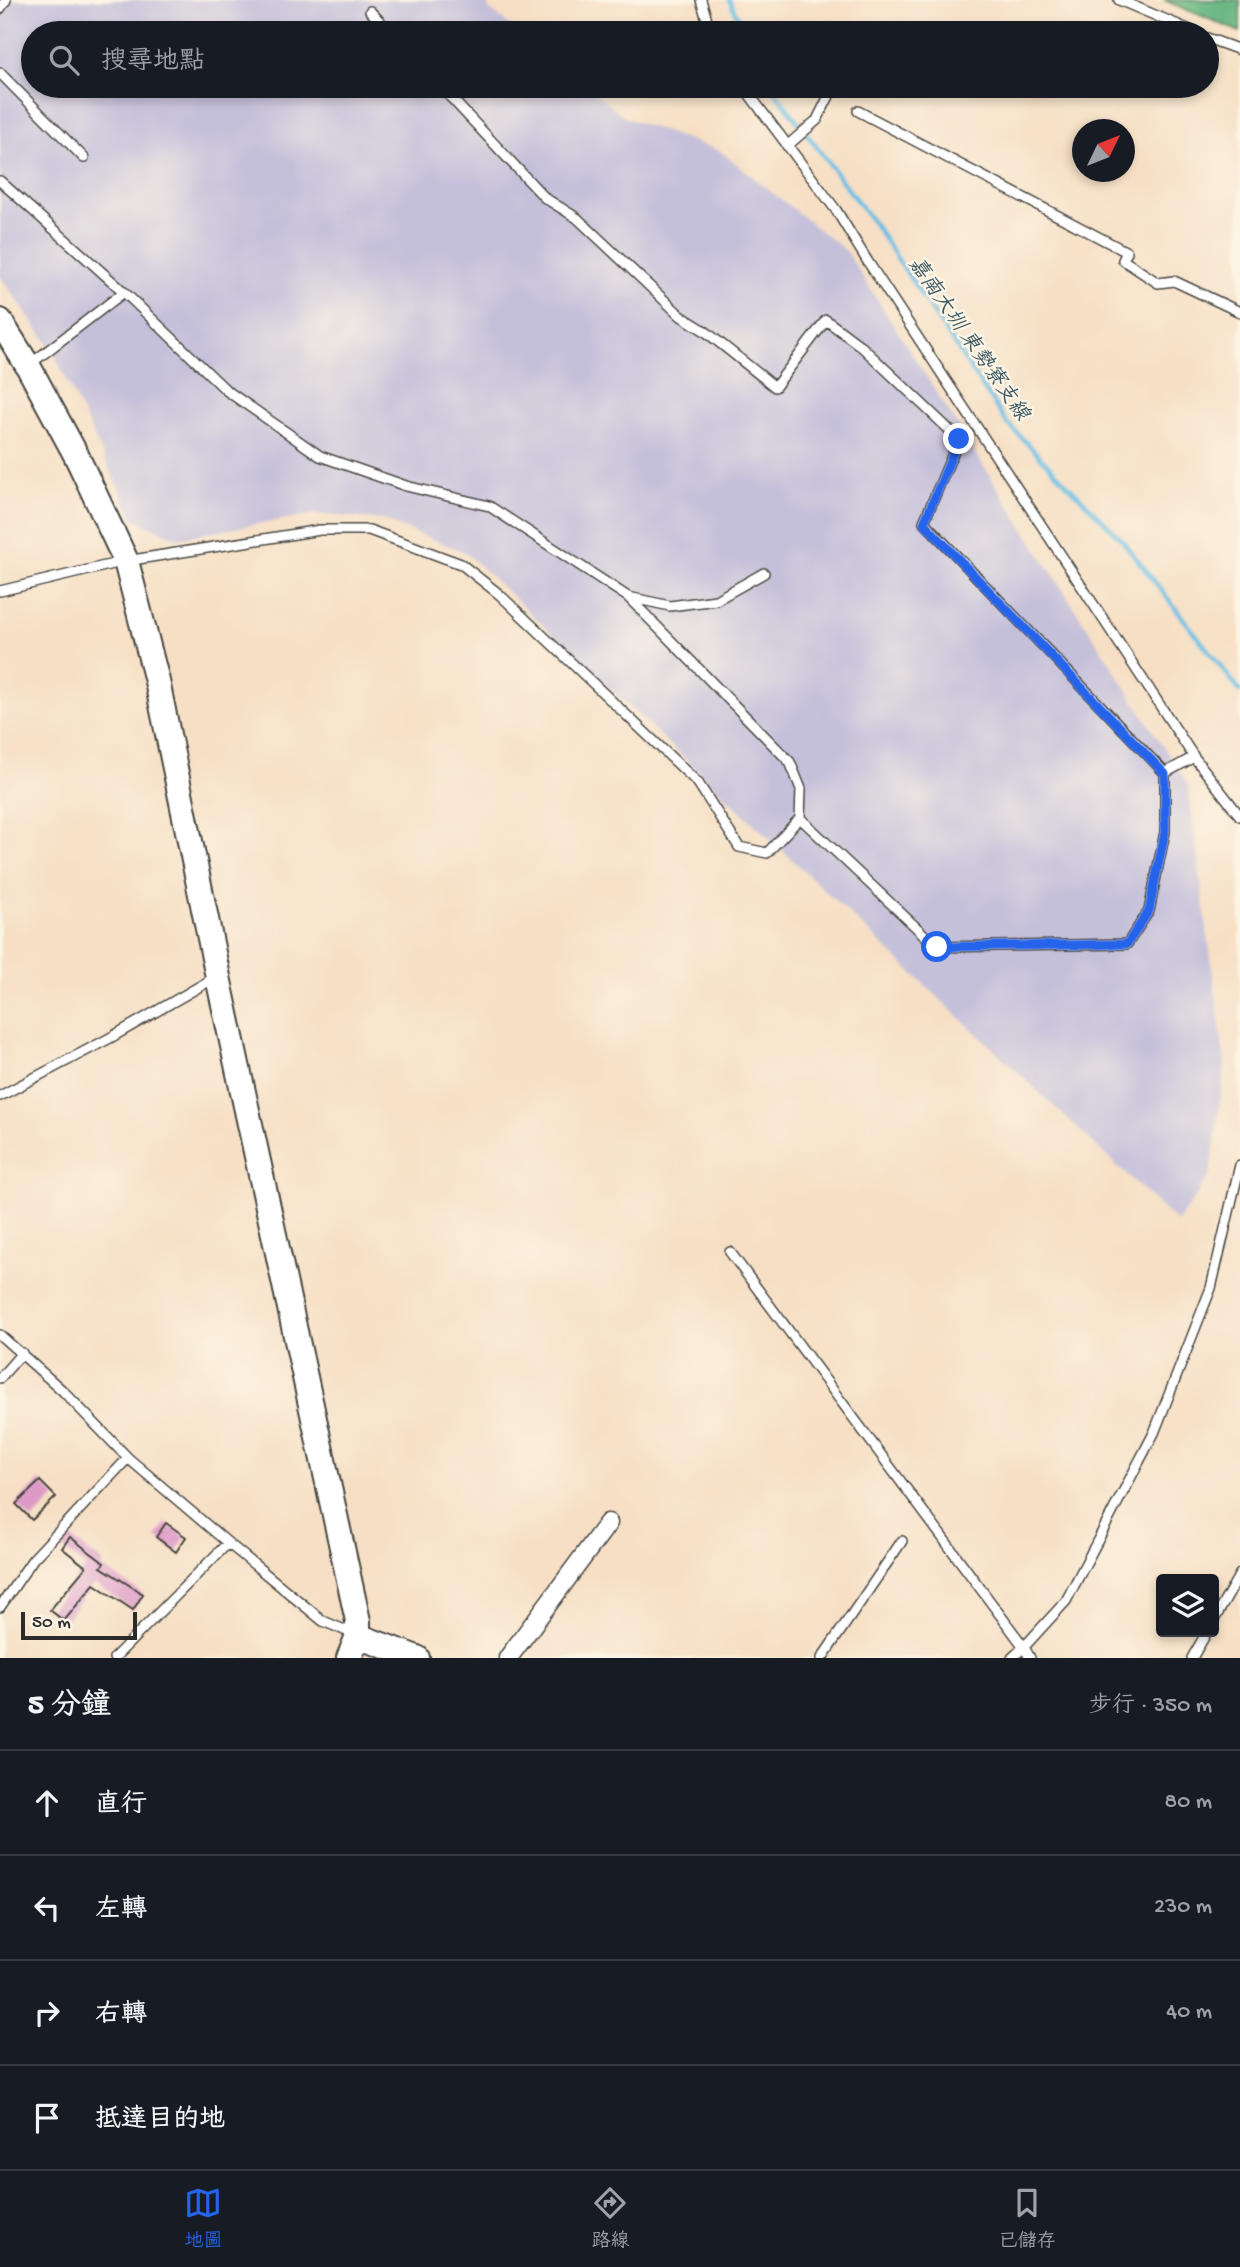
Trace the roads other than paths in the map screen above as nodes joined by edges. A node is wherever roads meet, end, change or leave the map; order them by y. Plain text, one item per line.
1 (6, 0) edge
2 (701, 0) edge
3 (1119, 0) edge
4 (0, 9) edge
5 (370, 11) dead end
6 (380, 21) edge
7 (707, 21) edge
8 (1169, 21) edge
9 (1219, 42) edge
10 (1240, 50) edge
11 (0, 73) edge
12 (21, 94) edge
13 (25, 98) edge
14 (451, 98) edge
15 (752, 98) edge
16 (828, 98) edge
17 (858, 111) dead end
18 (787, 146) junction
19 (84, 158) dead end
20 (0, 181) edge
21 (124, 292) junction
22 (1240, 312) edge
23 (0, 321) edge
24 (28, 366) junction
25 (126, 561) junction
26 (764, 573) dead end
27 (0, 591) edge
28 (628, 597) junction
29 (1194, 757) junction
30 (1165, 774) junction
31 (1240, 816) edge
32 (800, 818) junction
33 (218, 977) junction
34 (0, 1096) edge
35 (1240, 1165) edge
36 (730, 1252) dead end
37 (0, 1335) edge
38 (22, 1353) junction
39 (0, 1378) edge
40 (128, 1458) junction
41 (608, 1523) dead end
42 (902, 1541) dead end
43 (228, 1543) junction
44 (1240, 1574) edge
45 (0, 1606) edge
46 (1219, 1611) edge
47 (1204, 1637) edge
48 (354, 1647) edge
49 (1024, 1647) junction
50 (114, 1658) edge
51 (417, 1658) edge
52 (508, 1658) edge
53 (822, 1658) edge
54 (1012, 1658) edge
55 (1030, 1658) edge
56 (1192, 1658) edge

1 - 4 lane
2 - 7 lane
3 - 8 lane
5 - 6 lane
9 - 10 lane
11 - 12 lane
13 - 19 lane
14 - 30 lane
15 - 18 lane
16 - 18 lane
17 - 22 lane
18 - 29 lane
20 - 21 lane
21 - 24 lane
21 - 28 lane
23 - 24 street
24 - 25 street
25 - 27 lane
25 - 32 lane
25 - 33 street
26 - 28 lane
28 - 32 lane
29 - 30 lane
29 - 31 lane
30 - 32 lane
33 - 34 lane
33 - 48 street
35 - 49 lane
36 - 49 lane
37 - 38 lane
38 - 39 lane
38 - 40 lane
40 - 43 lane
40 - 45 lane
41 - 52 street
42 - 53 lane
43 - 48 lane
43 - 50 lane
44 - 46 lane
47 - 56 lane
48 - 51 street
49 - 54 lane
49 - 55 lane

